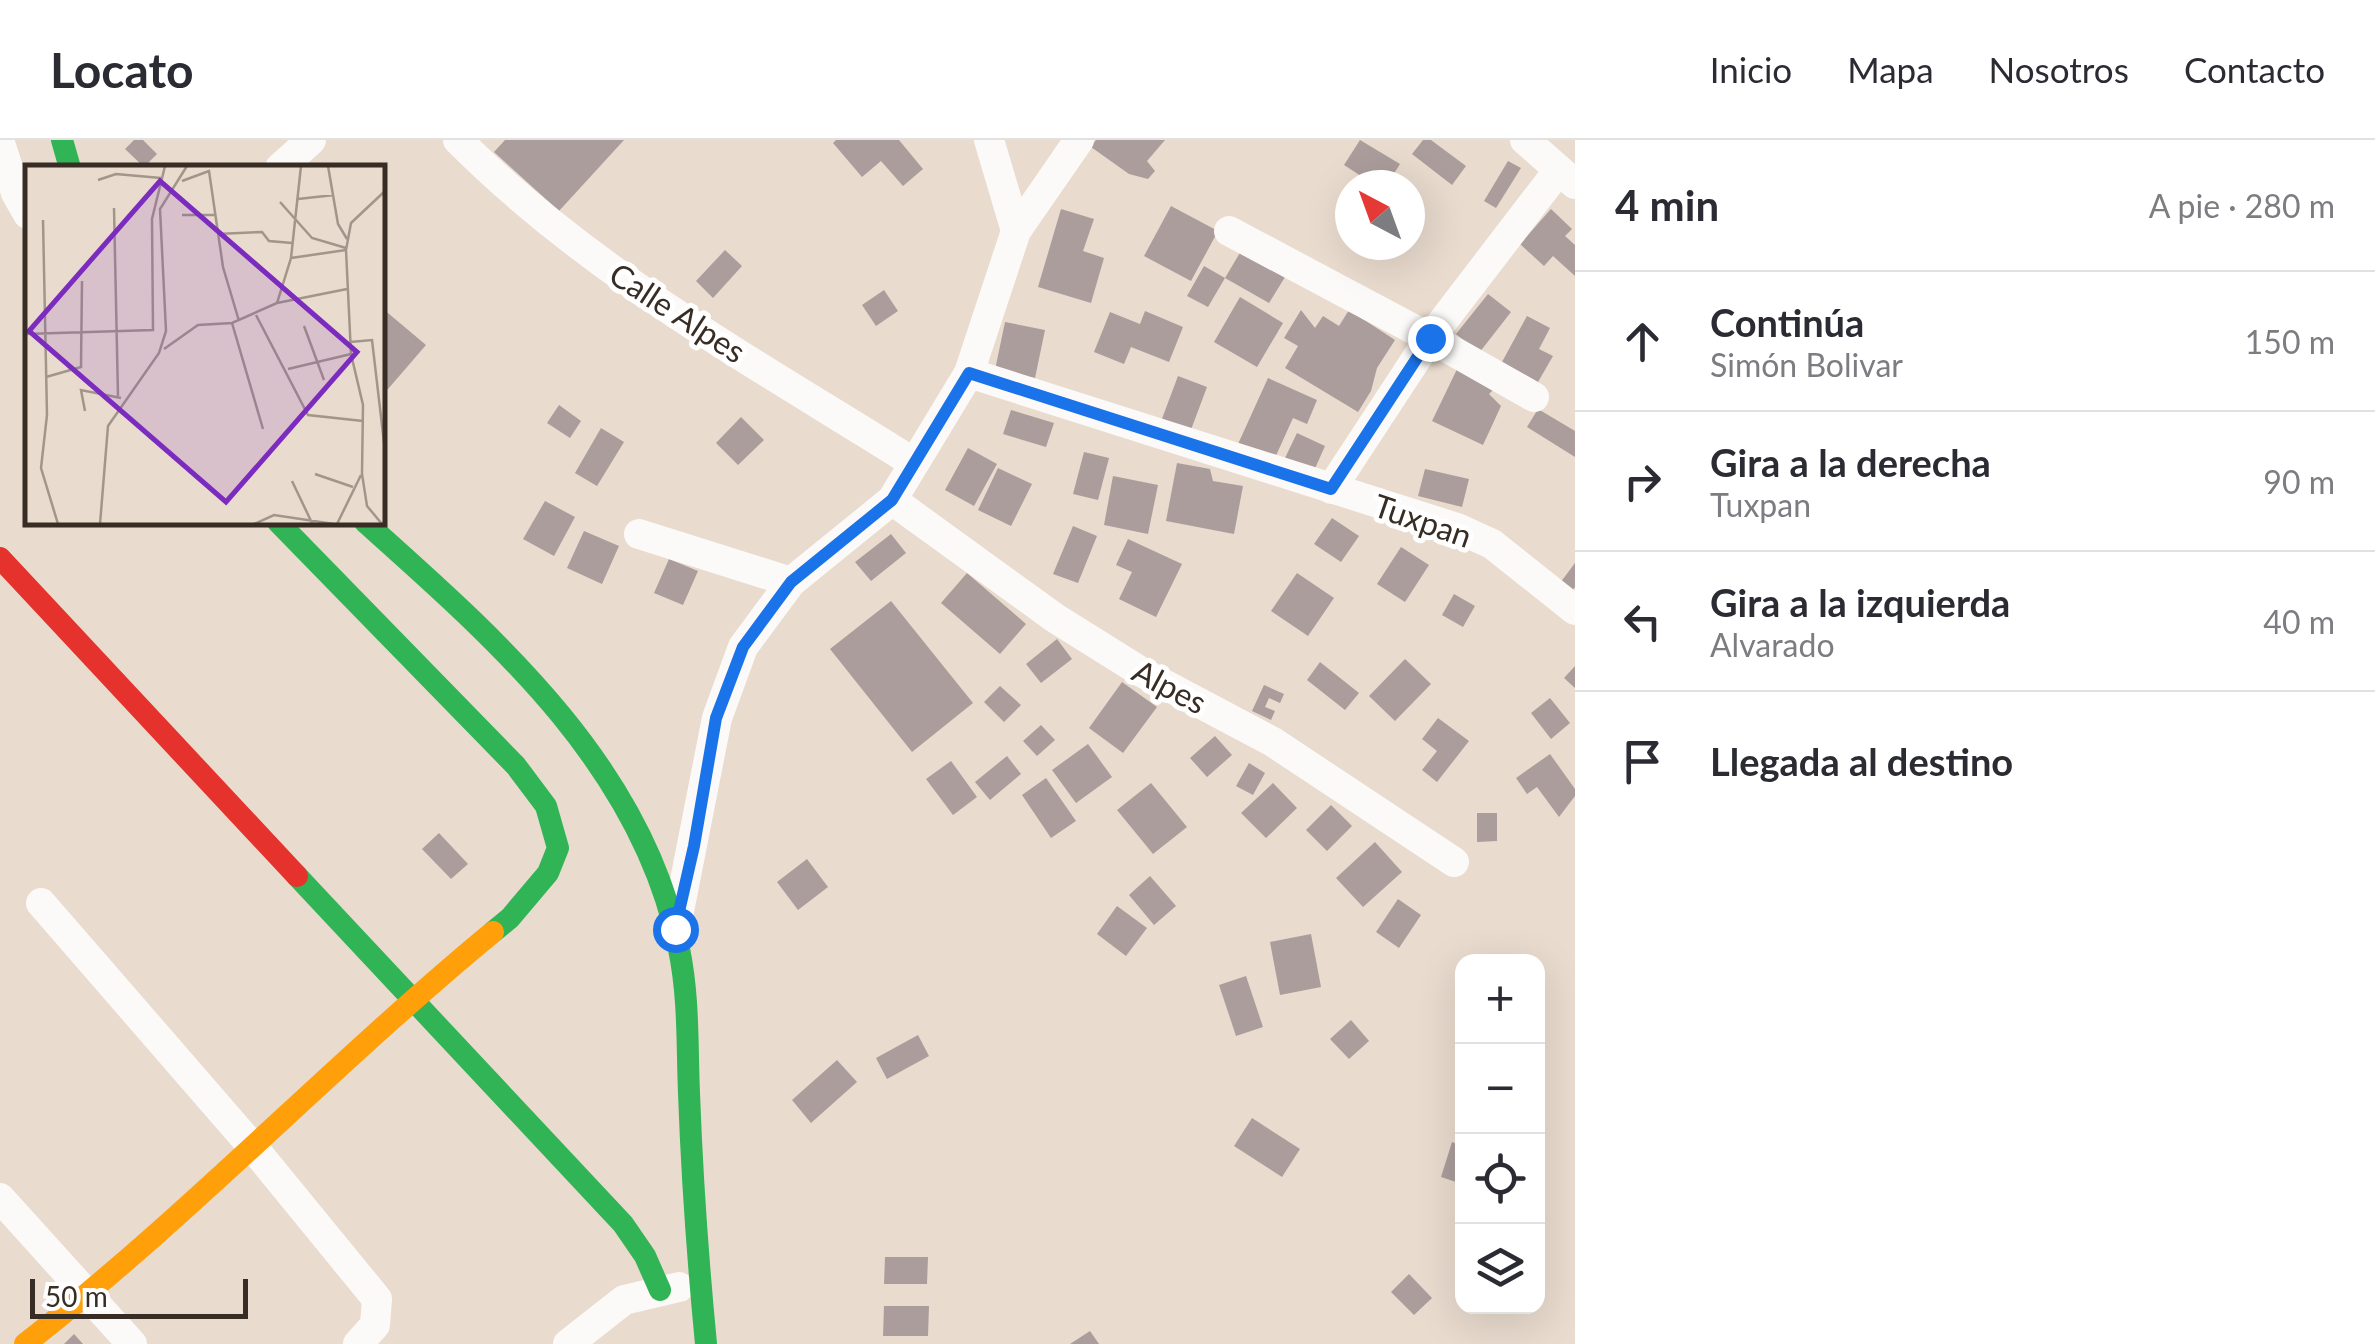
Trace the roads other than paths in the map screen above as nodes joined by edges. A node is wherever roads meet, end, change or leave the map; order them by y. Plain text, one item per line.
1 (62, 140) edge
2 (311, 140) edge
3 (989, 140) edge
4 (1079, 140) edge
5 (1524, 140) edge
6 (0, 143) edge
7 (471, 144) edge
8 (69, 165) edge
9 (283, 165) edge
10 (1566, 177) edge
11 (25, 209) edge
12 (1016, 231) junction
13 (1229, 231) dead end
14 (1430, 338) junction
15 (969, 373) junction
16 (1534, 397) dead end
17 (914, 463) junction
18 (1331, 489) junction
19 (892, 500) junction
20 (281, 525) edge
21 (368, 525) edge
22 (639, 534) dead end
23 (0, 558) edge
24 (791, 582) junction
25 (1574, 610) edge
26 (1454, 862) dead end
27 (41, 903) dead end
28 (675, 929) junction
29 (411, 1000) junction
30 (251, 1145) junction
31 (0, 1198) edge
32 (700, 1283) junction
33 (660, 1290) junction
34 (88, 1295) junction
35 (25, 1344) edge
36 (132, 1344) edge
37 (358, 1344) edge
38 (568, 1344) edge
39 (706, 1344) edge

1 - 8 main road
2 - 9 street
3 - 12 street
4 - 12 street
5 - 10 street
6 - 11 street
7 - 17 street, Calle Alpes
10 - 14 street
12 - 15 street
13 - 14 street
14 - 16 street
14 - 18 street
15 - 17 street
15 - 18 street, Tuxpan
17 - 19 street
18 - 25 street, Tuxpan
19 - 24 street
19 - 26 street, Alpes
20 - 29 main road
21 - 28 main road
22 - 24 street
23 - 29 main road
24 - 28 street
27 - 30 street
28 - 32 main road
29 - 30 main road
29 - 33 main road
30 - 34 main road
30 - 37 street
31 - 34 street
32 - 33 street
32 - 39 main road
33 - 38 street
34 - 35 main road
34 - 36 street

